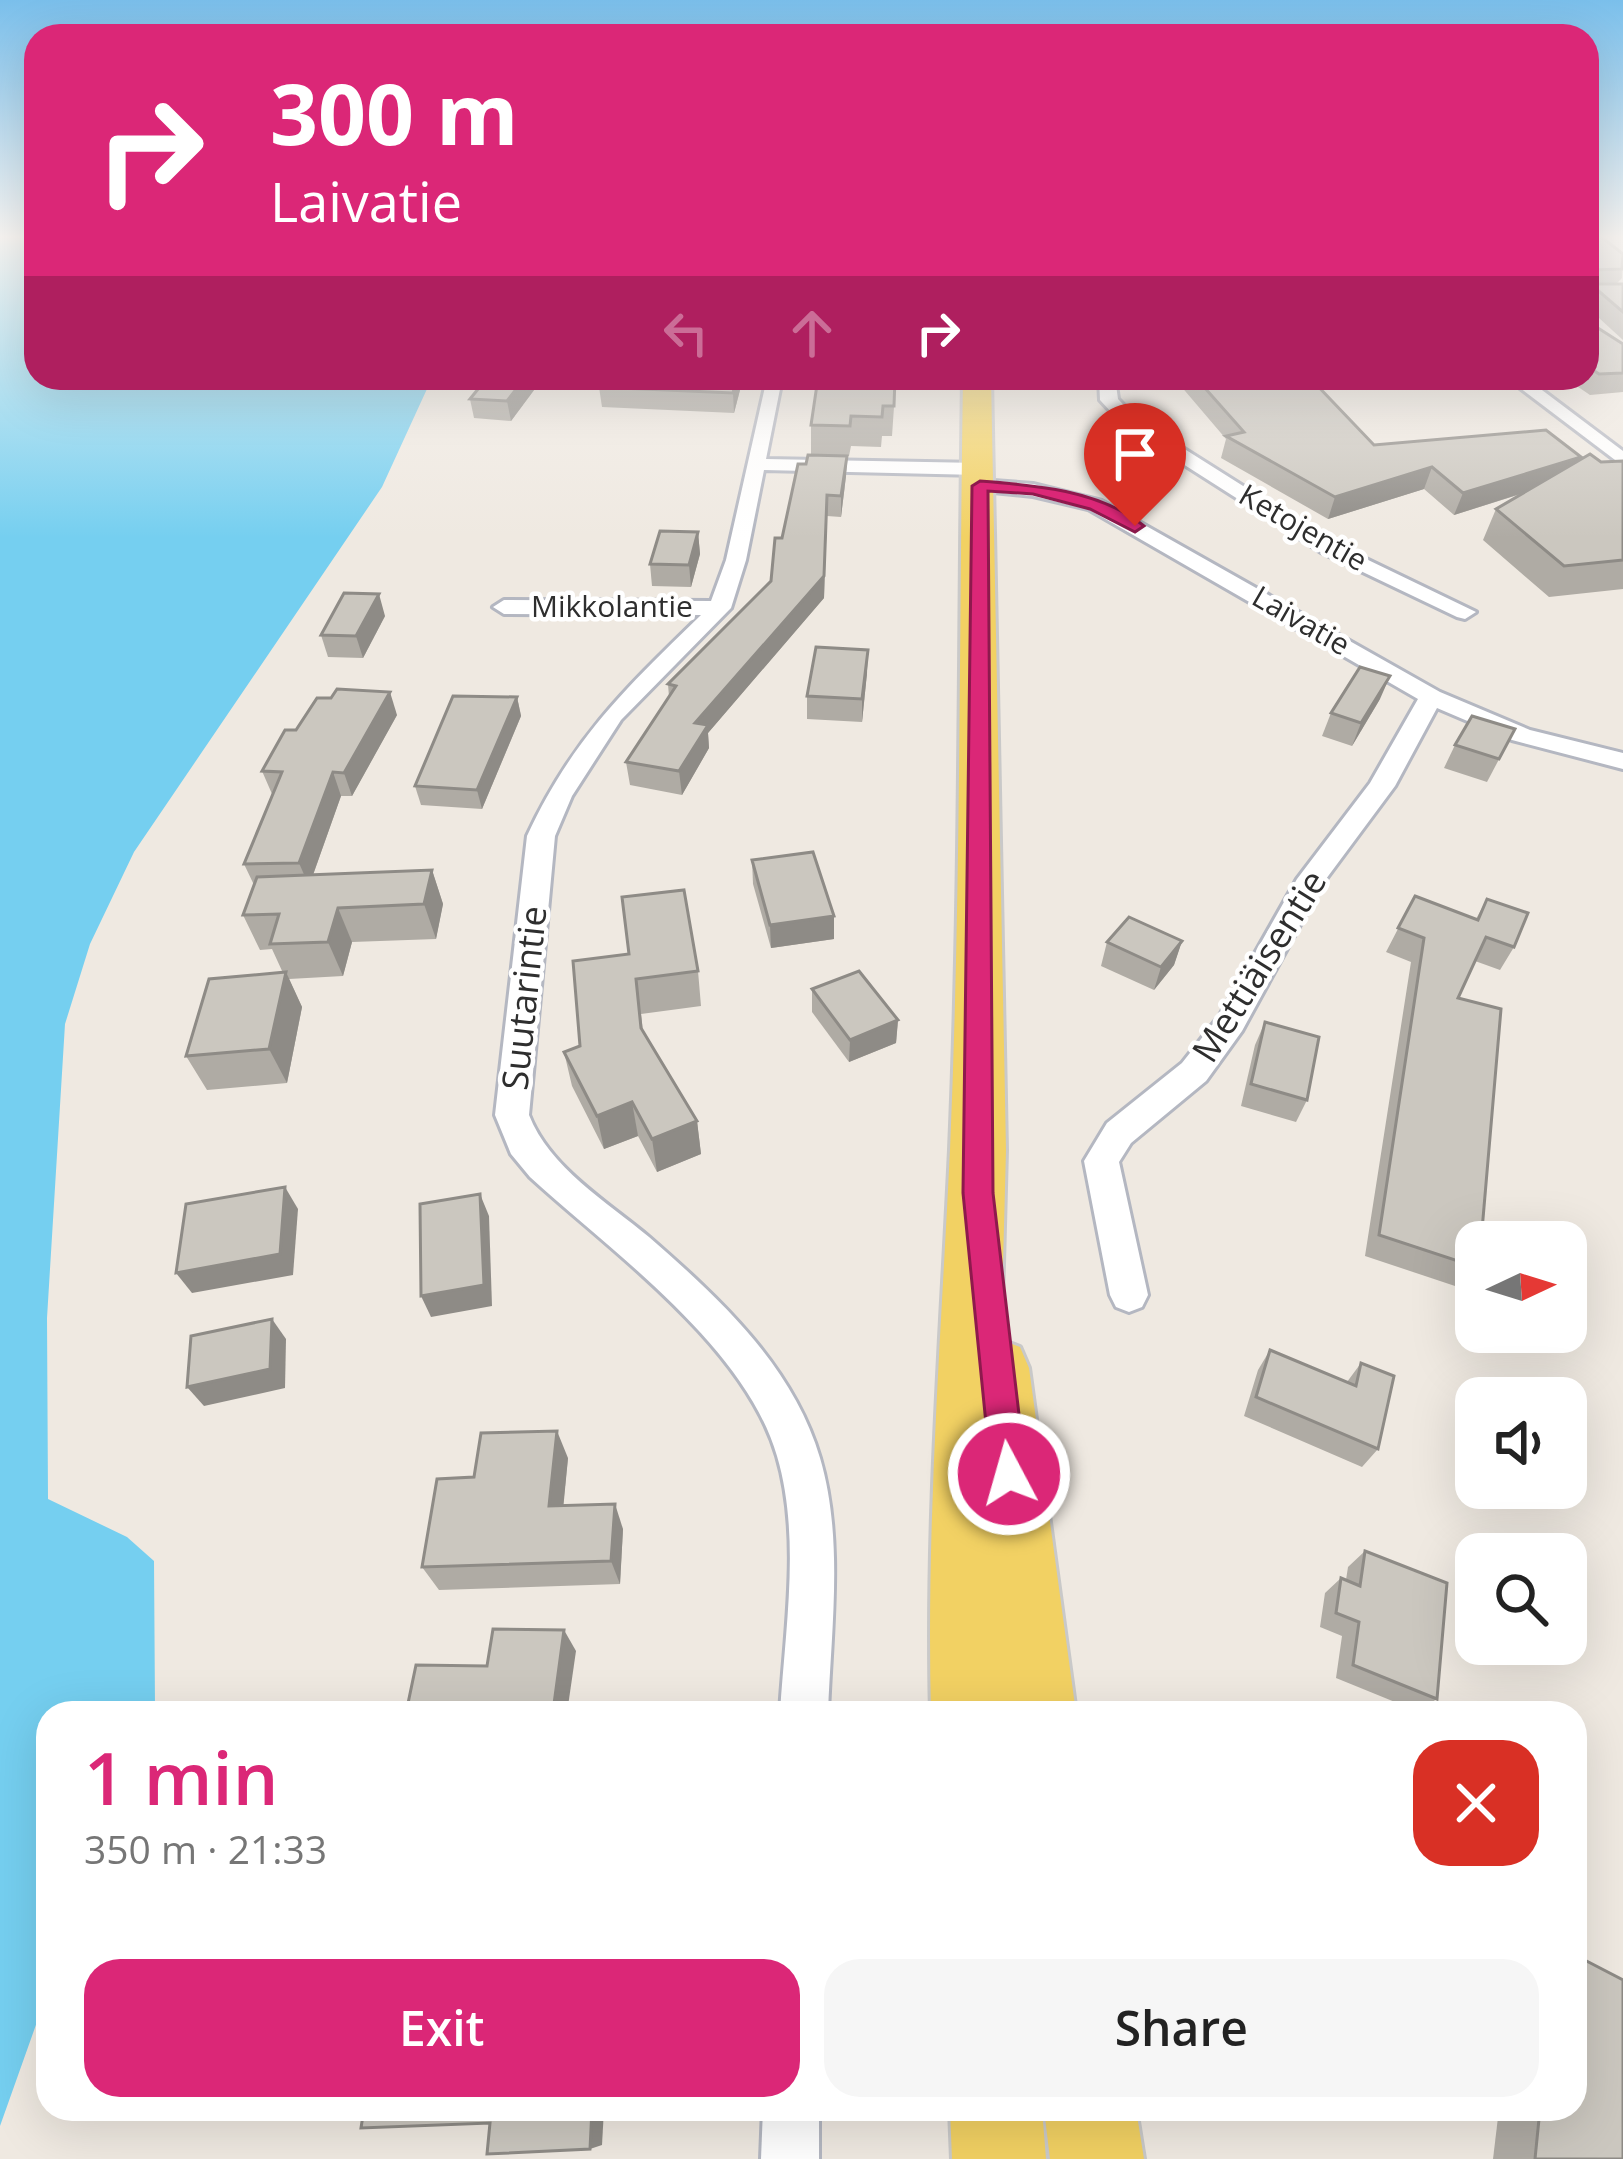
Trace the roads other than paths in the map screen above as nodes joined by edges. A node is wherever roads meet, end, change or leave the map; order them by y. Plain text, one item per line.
1 (767, 390) edge
2 (977, 390) edge
3 (1108, 390) edge
4 (1532, 390) edge
5 (1623, 460) edge
6 (756, 464) junction
7 (980, 477) junction
8 (504, 607) dead end
9 (720, 608) junction
10 (1465, 612) dead end
11 (1431, 697) junction
12 (1623, 760) edge
13 (978, 1193) junction
14 (1129, 1295) dead end
15 (804, 1701) edge
16 (969, 1701) edge
17 (1036, 1701) edge
18 (791, 2121) edge
19 (997, 2121) edge
20 (1091, 2121) edge
21 (790, 2159) edge
22 (999, 2159) edge
23 (1096, 2159) edge

1 - 6 street, Suutarintie
2 - 7 main road
3 - 10 street, Ketojentie
4 - 5 street
6 - 7 street
6 - 9 street, Suutarintie
7 - 11 street, Laivatie
7 - 13 main road
8 - 9 street, Mikkolantie
9 - 15 street, Suutarintie
11 - 12 street, Laivatie
11 - 14 street, Mettiäisentie
13 - 16 main road
13 - 17 main road
18 - 21 street
19 - 22 main road
20 - 23 main road

